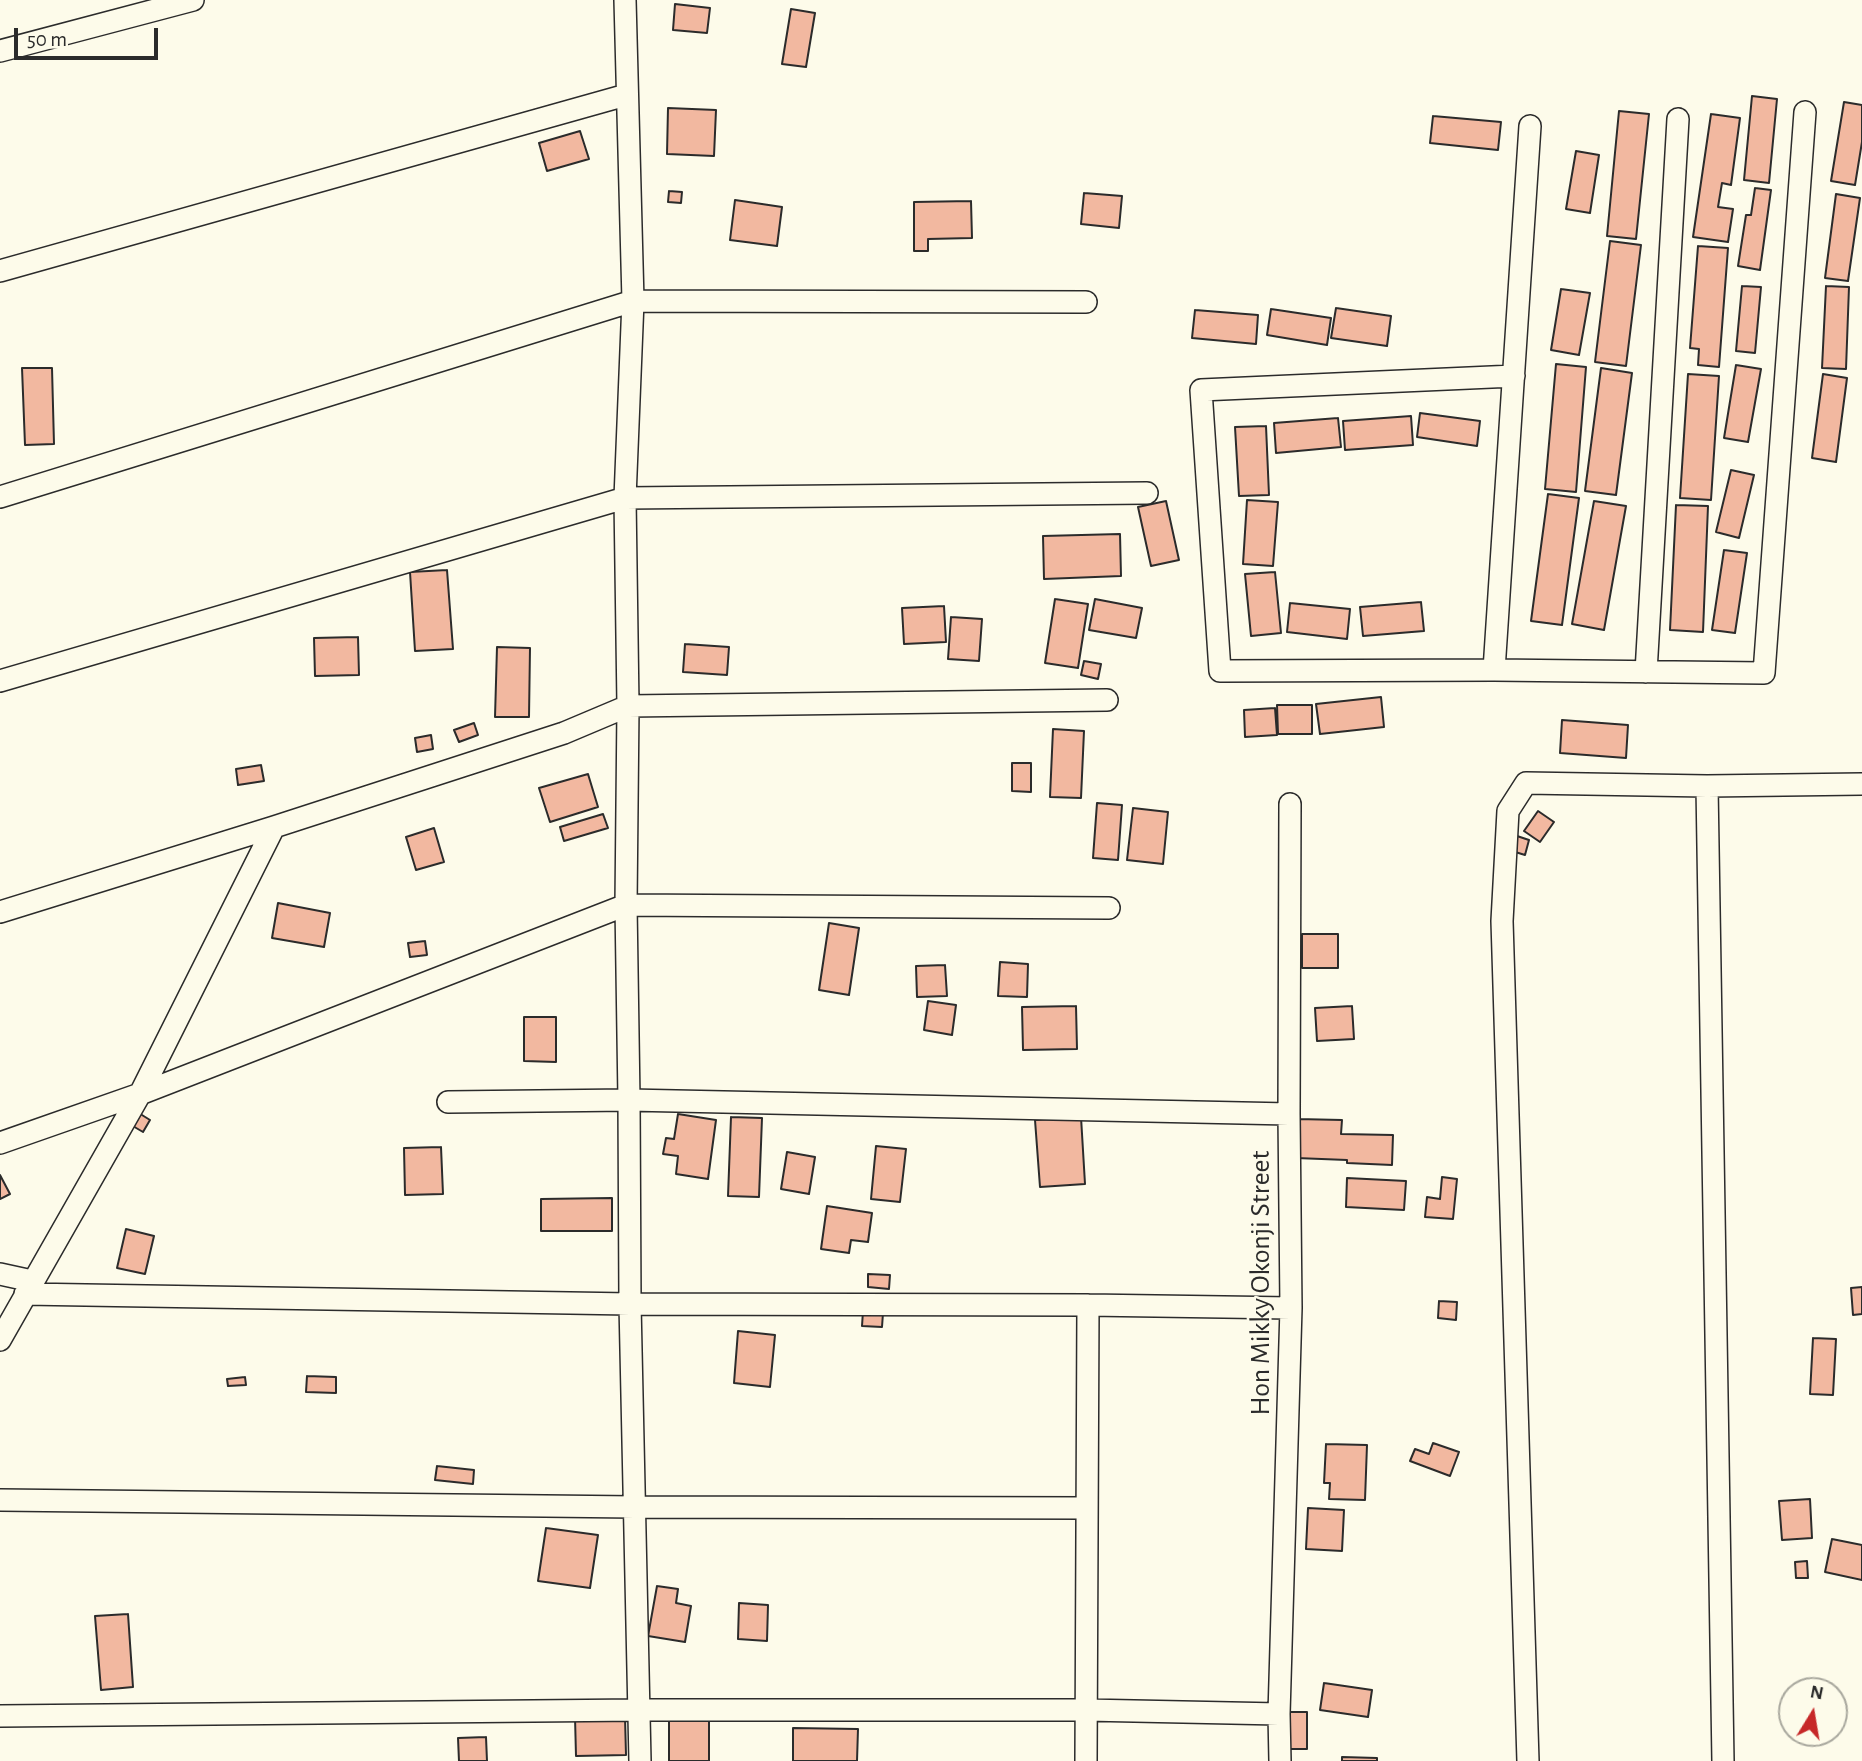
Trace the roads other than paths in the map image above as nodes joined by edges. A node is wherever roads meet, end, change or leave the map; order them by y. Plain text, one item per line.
1 (193, 0) edge
2 (625, 0) edge
3 (0, 51) edge
4 (626, 95) junction
5 (1805, 112) dead end
6 (1678, 119) dead end
7 (1530, 126) dead end
8 (0, 271) edge
9 (633, 301) junction
10 (1086, 302) dead end
11 (1514, 376) junction
12 (1147, 493) dead end
13 (0, 497) edge
14 (625, 498) junction
15 (1494, 670) junction
16 (1646, 672) junction
17 (0, 681) edge
18 (1107, 699) dead end
19 (628, 706) junction
20 (1862, 784) edge
21 (1707, 786) junction
22 (1290, 804) dead end
23 (274, 827) junction
24 (625, 905) junction
25 (1109, 908) dead end
26 (0, 912) edge
27 (140, 1094) junction
28 (629, 1100) junction
29 (448, 1102) dead end
30 (1289, 1114) junction
31 (0, 1143) edge
32 (0, 1274) edge
33 (28, 1287) junction
34 (630, 1304) junction
35 (1088, 1305) junction
36 (1291, 1308) junction
37 (0, 1340) edge
38 (0, 1500) edge
39 (635, 1507) junction
40 (1087, 1508) junction
41 (639, 1710) junction
42 (1086, 1710) junction
43 (1279, 1714) junction
44 (0, 1716) edge
45 (640, 1761) edge
46 (1086, 1761) edge
47 (1280, 1761) edge
48 (1528, 1761) edge
49 (1723, 1761) edge

1 - 3 street
2 - 4 street
4 - 8 street
4 - 9 street
5 - 16 street
6 - 16 street
7 - 11 street
9 - 10 street
9 - 13 street
9 - 14 street
11 - 15 street
11 - 15 street
12 - 14 street
14 - 17 street
14 - 19 street
15 - 16 street
18 - 19 street
19 - 23 street
19 - 24 street
20 - 21 street
21 - 48 street
21 - 49 street
22 - 30 street, Hon Mikky Okonji Street
23 - 26 street
23 - 27 street
24 - 25 street
24 - 27 street
24 - 28 street
27 - 31 street
27 - 33 street
28 - 29 street
28 - 30 street
28 - 34 street
30 - 36 street, Hon Mikky Okonji Street
32 - 33 street
33 - 34 street
33 - 37 street
34 - 35 street
34 - 39 street
35 - 36 street
35 - 40 street
36 - 43 street, Hon Mikky Okonji Street
38 - 39 street
39 - 40 street
39 - 41 street
40 - 42 street
41 - 42 street
41 - 44 street
41 - 45 street
42 - 43 street
42 - 46 street
43 - 47 street, Hon Mikky Okonji Street

